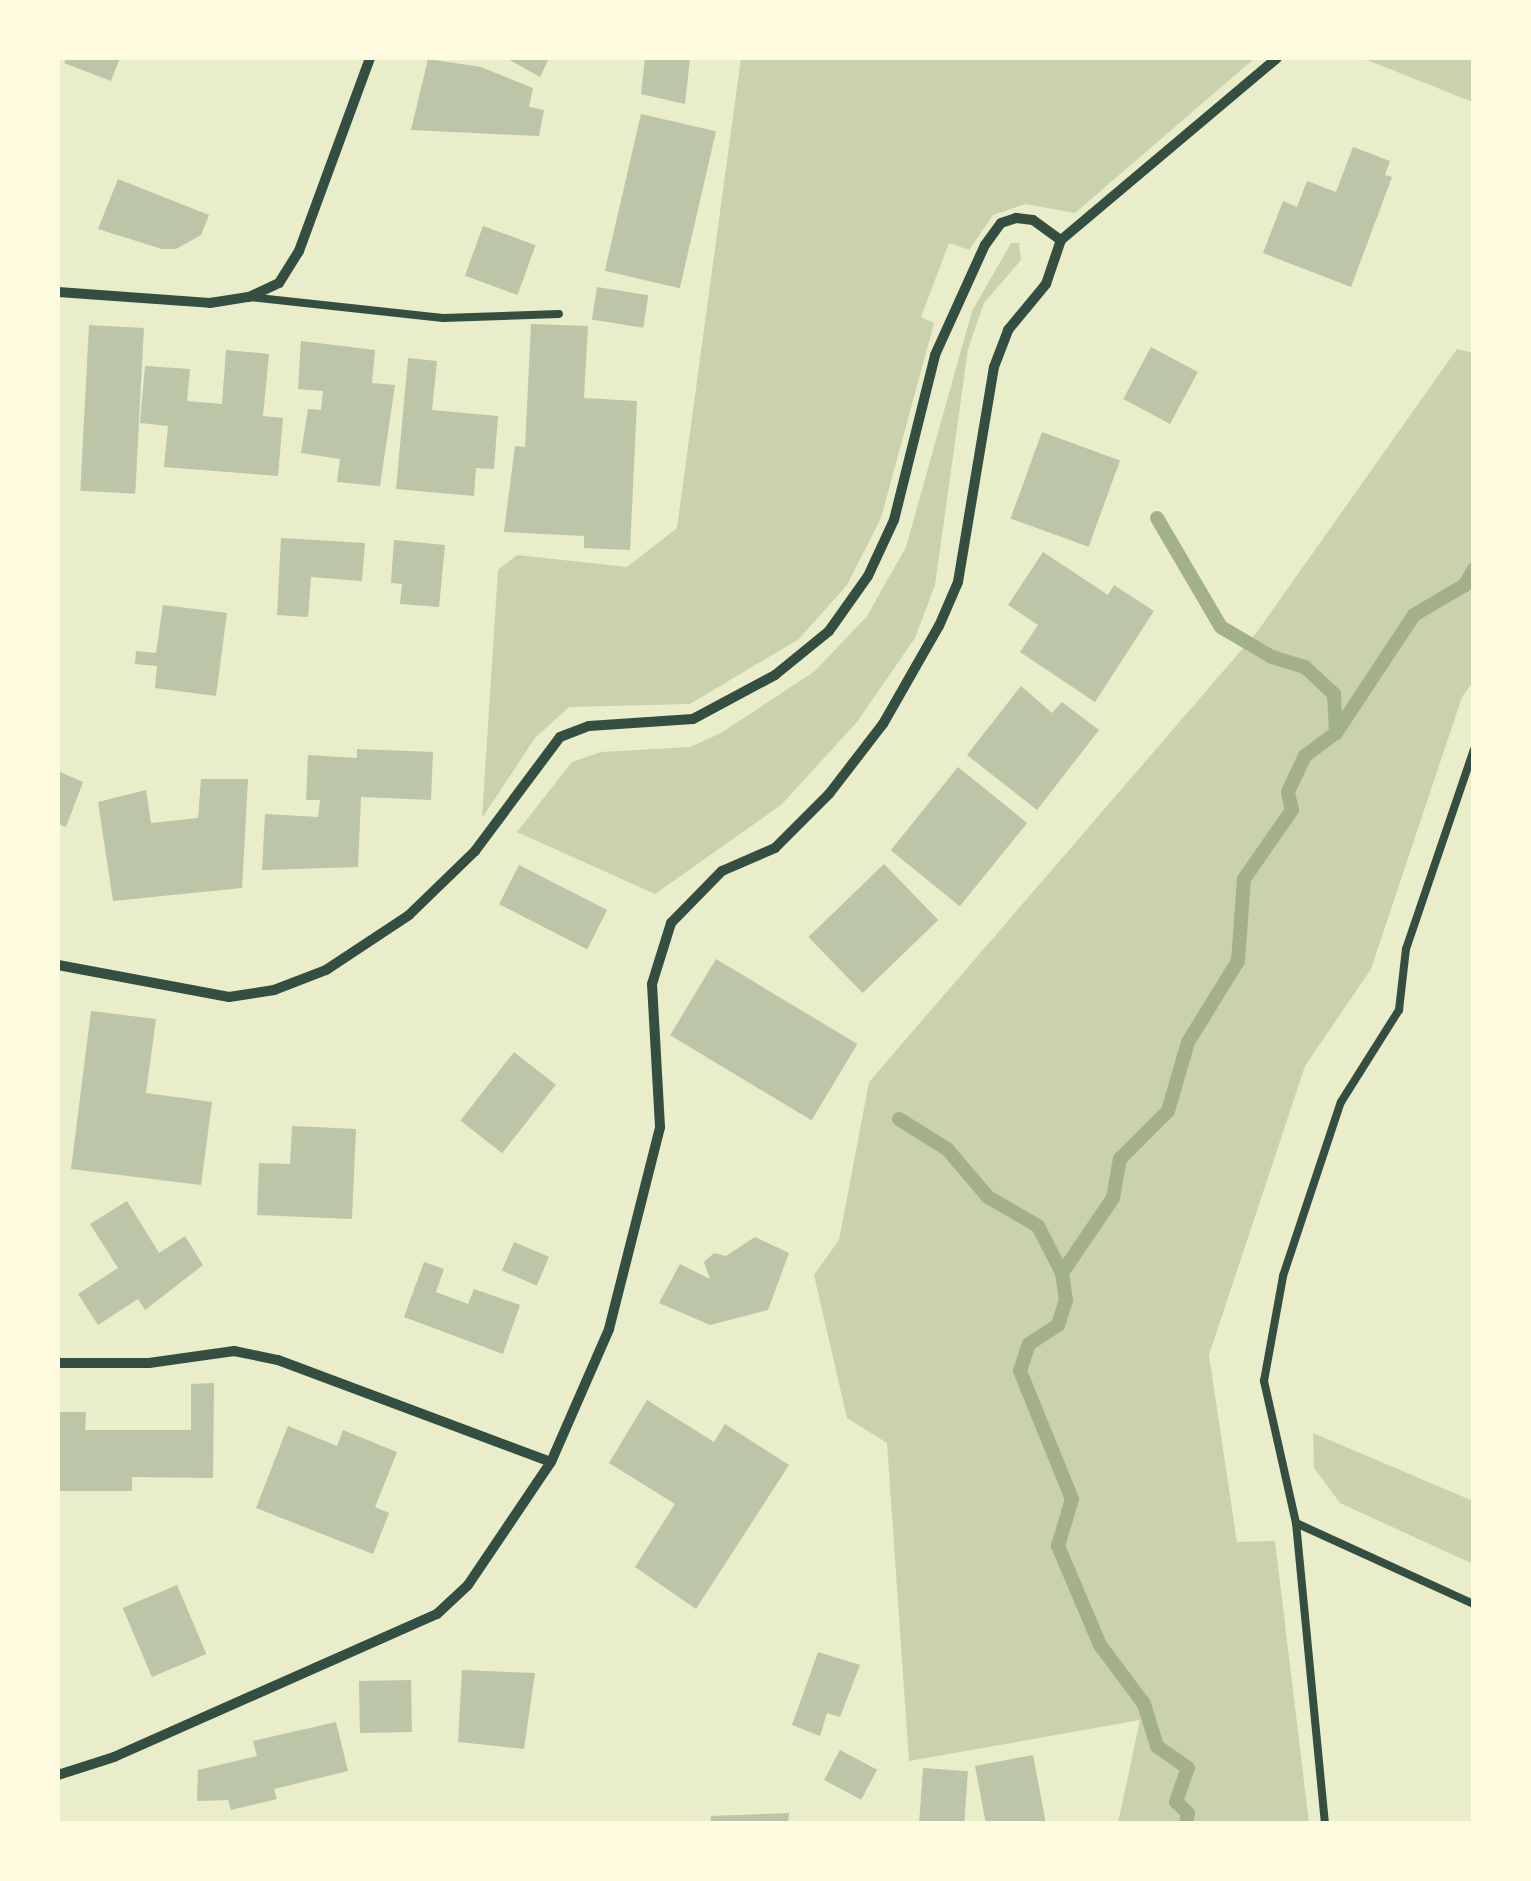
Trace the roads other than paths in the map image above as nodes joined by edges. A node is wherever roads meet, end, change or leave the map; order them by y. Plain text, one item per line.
1 (370, 58) edge
2 (1277, 58) edge
3 (1061, 240) junction
4 (58, 292) edge
5 (248, 297) junction
6 (559, 314) dead end
7 (1474, 750) edge
8 (58, 965) edge
9 (58, 1363) edge
10 (551, 1462) junction
11 (1296, 1523) junction
12 (1474, 1604) edge
13 (58, 1775) edge
14 (1325, 1824) edge

1 - 5 street
2 - 3 street
3 - 8 street
3 - 10 street
4 - 5 street
5 - 6 lane
7 - 11 lane
9 - 10 street
10 - 13 street
11 - 12 lane
11 - 14 lane

